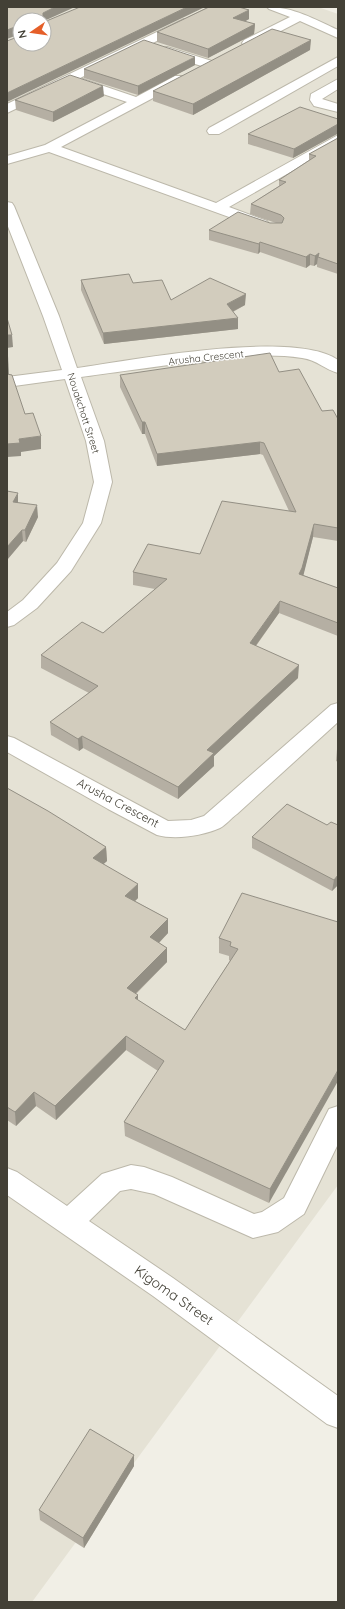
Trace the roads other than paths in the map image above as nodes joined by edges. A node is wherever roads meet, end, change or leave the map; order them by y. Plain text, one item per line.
1 (273, 7) edge
2 (300, 12) edge
3 (192, 19) edge
4 (338, 34) edge
5 (143, 43) junction
6 (236, 49) edge
7 (222, 57) edge
8 (338, 61) edge
9 (208, 64) junction
10 (70, 79) junction
11 (338, 83) edge
12 (137, 101) junction
13 (338, 108) edge
14 (7, 109) edge
15 (214, 131) dead end
16 (336, 142) edge
17 (50, 148) junction
18 (7, 160) edge
19 (7, 206) edge
20 (217, 208) junction
21 (275, 229) edge
22 (338, 368) edge
23 (71, 374) junction
24 (7, 382) edge
25 (7, 621) edge
26 (338, 710) edge
27 (7, 743) edge
28 (338, 1117) edge
29 (7, 1180) edge
30 (68, 1223) junction
31 (338, 1414) edge

1 - 2 street
2 - 4 street
2 - 6 street
3 - 5 street
5 - 9 street
5 - 10 street
7 - 9 street
8 - 15 street
9 - 12 street
10 - 12 street
10 - 14 street
11 - 13 street
12 - 17 street
16 - 20 street
17 - 18 street
17 - 20 street
19 - 23 street, Nouakchott Street
20 - 21 street
22 - 23 street, Arusha Crescent
23 - 24 street, Arusha Crescent
23 - 25 street, Nouakchott Street
26 - 27 street, Arusha Crescent
28 - 30 street
29 - 30 street, Kigoma Street
30 - 31 street, Kigoma Street

